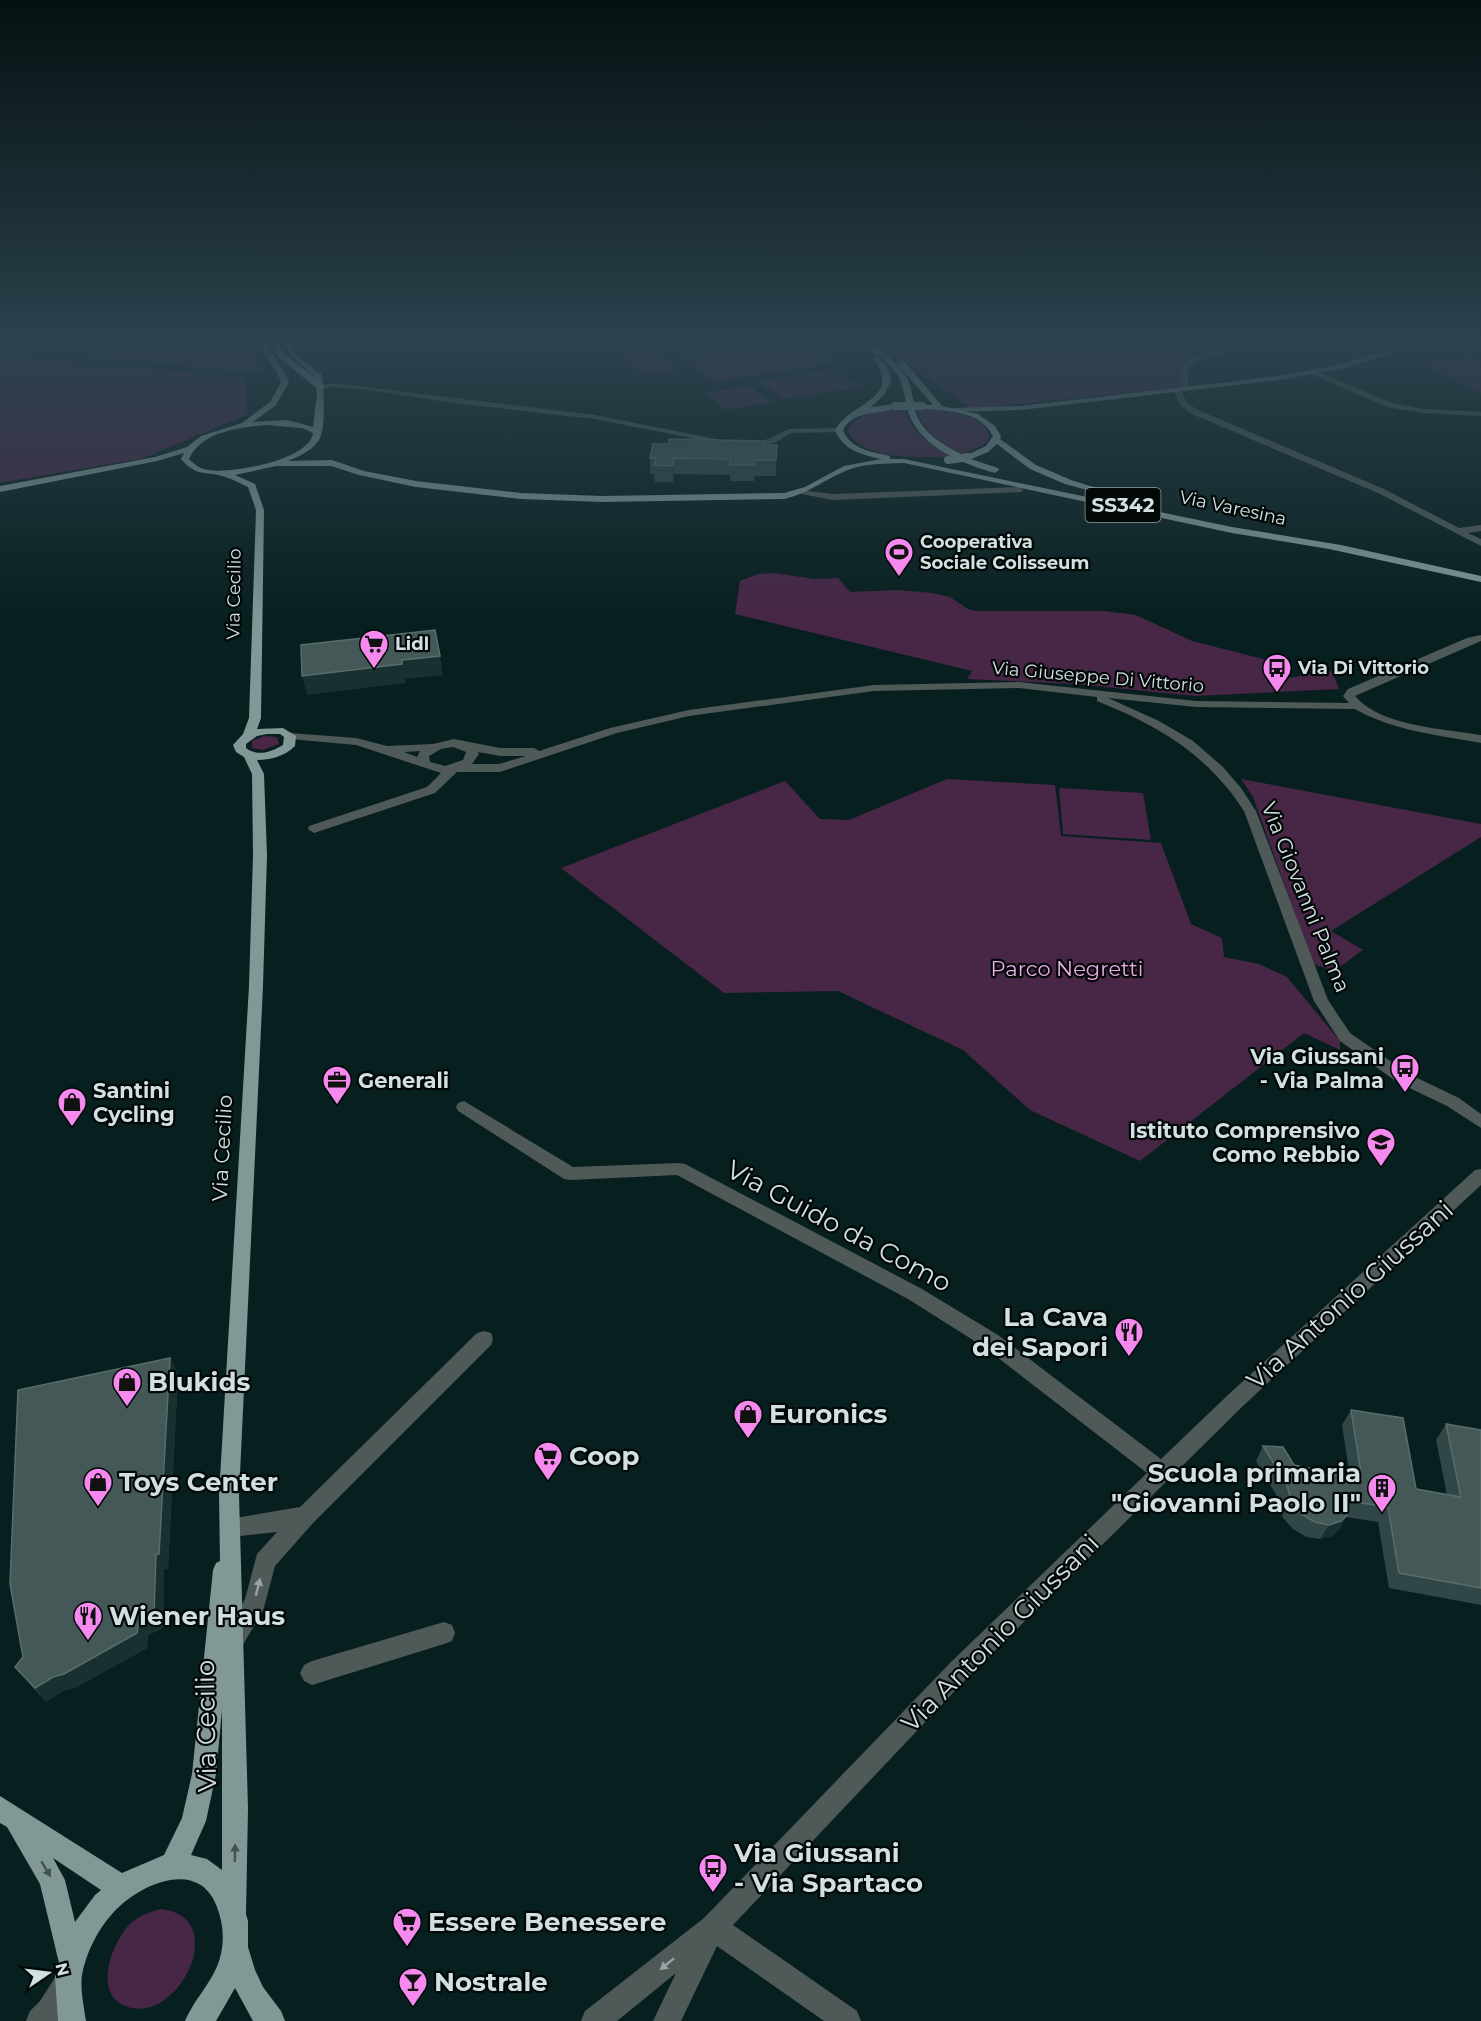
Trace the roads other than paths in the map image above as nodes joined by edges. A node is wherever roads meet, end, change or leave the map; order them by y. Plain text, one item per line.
1 (215, 434) edge
2 (316, 434) edge
3 (683, 434) edge
4 (783, 434) edge
5 (841, 434) edge
6 (926, 434) edge
7 (995, 434) edge
8 (1248, 434) edge
9 (996, 440) junction
10 (850, 445) junction
11 (189, 448) junction
12 (318, 449) junction
13 (904, 460) junction
14 (332, 463) junction
15 (278, 464) junction
16 (123, 467) junction
17 (164, 467) dead end
18 (179, 467) dead end
19 (191, 468) junction
20 (266, 468) junction
21 (839, 471) junction
22 (220, 472) junction
23 (252, 486) junction
24 (0, 489) edge
25 (1019, 490) dead end
26 (801, 493) junction
27 (1115, 494) dead end
28 (1160, 504) dead end
29 (1481, 528) edge
30 (1459, 531) junction
31 (1481, 543) edge
32 (1341, 549) junction
33 (1481, 579) edge
34 (1481, 638) edge
35 (1063, 689) junction
36 (1196, 704) junction
37 (256, 705) junction
38 (1356, 706) junction
39 (1159, 716) junction
40 (277, 730) junction
41 (249, 735) junction
42 (290, 736) junction
43 (1481, 739) edge
44 (326, 741) junction
45 (435, 746) junction
46 (464, 746) junction
47 (555, 749) junction
48 (387, 750) junction
49 (280, 752) junction
50 (249, 755) junction
51 (426, 765) junction
52 (455, 769) junction
53 (259, 793) junction
54 (411, 797) junction
55 (314, 829) dead end
56 (1453, 1102) junction
57 (464, 1107) dead end
58 (1481, 1109) edge
59 (1481, 1122) edge
60 (1481, 1175) edge
61 (484, 1339) dead end
62 (1162, 1472) junction
63 (230, 1516) junction
64 (306, 1516) junction
65 (444, 1633) dead end
66 (233, 1640) junction
67 (312, 1674) dead end
68 (8, 1814) edge
69 (172, 1866) junction
70 (120, 1887) junction
71 (234, 1911) junction
72 (713, 1928) junction
73 (236, 1947) junction
74 (69, 1970) junction
75 (40, 2021) edge
76 (72, 2021) edge
77 (199, 2021) edge
78 (271, 2021) edge
79 (595, 2021) edge
80 (667, 2021) edge
81 (846, 2021) edge

1 - 11 main road
2 - 12 main road
3 - 4 street
5 - 10 main road
6 - 32 main road, Via Varesina
7 - 9 main road
8 - 30 street
9 - 13 main road, bridge
9 - 27 main road, SS342
10 - 13 main road
10 - 21 main road
11 - 16 main road
11 - 19 main road
12 - 14 main road
12 - 15 main road
13 - 21 main road
13 - 32 main road, SS342
14 - 15 main road
14 - 26 main road
15 - 20 main road
16 - 17 main road
16 - 24 main road
18 - 19 main road
19 - 22 main road
20 - 22 main road
20 - 23 main road
21 - 26 main road
22 - 23 main road
23 - 37 main road, Via Cecilio
25 - 26 street
28 - 32 main road, SS342
29 - 30 street
30 - 31 street
32 - 33 main road, Via Varesina
34 - 38 street
35 - 36 street, Via Giuseppe Di Vittorio
35 - 39 street, Via Giovanni Palma
35 - 47 street, Via Giuseppe Di Vittorio
36 - 38 street, Via Giuseppe Di Vittorio
36 - 39 street
37 - 40 main road
37 - 41 main road, Via Cecilio
38 - 43 street
39 - 56 street, Via Giovanni Palma
40 - 41 main road
40 - 42 main road
41 - 50 main road, Via Cecilio
42 - 44 street
42 - 49 main road, Via Cecilio
44 - 48 street
44 - 49 street
45 - 46 street, Via Giuseppe Di Vittorio
45 - 48 street
45 - 51 street
46 - 47 street, Via Giuseppe Di Vittorio
46 - 52 street
47 - 52 street, Via Giuseppe Di Vittorio
48 - 51 street
49 - 50 main road
49 - 53 main road, Via Cecilio
50 - 53 main road, Via Cecilio
51 - 52 street, Via Giuseppe Di Vittorio
51 - 54 street
52 - 54 street
53 - 63 main road, Via Cecilio
54 - 55 street
56 - 58 street, Via Giovanni Palma
56 - 59 street, Via Giovanni Palma
57 - 62 street, Via Guido da Como
60 - 62 street, Via Antonio Giussani
61 - 64 street
62 - 72 street, Via Antonio Giussani
63 - 64 street
63 - 66 main road, Via Cecilio
63 - 69 main road, Via Cecilio
66 -> 64 street
65 - 67 street
71 -> 66 main road, Via Cecilio
68 - 70 main road
68 -> 74 main road
69 - 70 main road
69 - 71 main road
70 - 74 main road
71 - 73 main road, Via Cecilio
72 -> 79 street, Via Antonio Giussani
72 - 80 street, Via Antonio Giussani
72 - 81 street
73 - 77 main road
73 - 78 main road
74 - 75 street
74 - 76 main road

